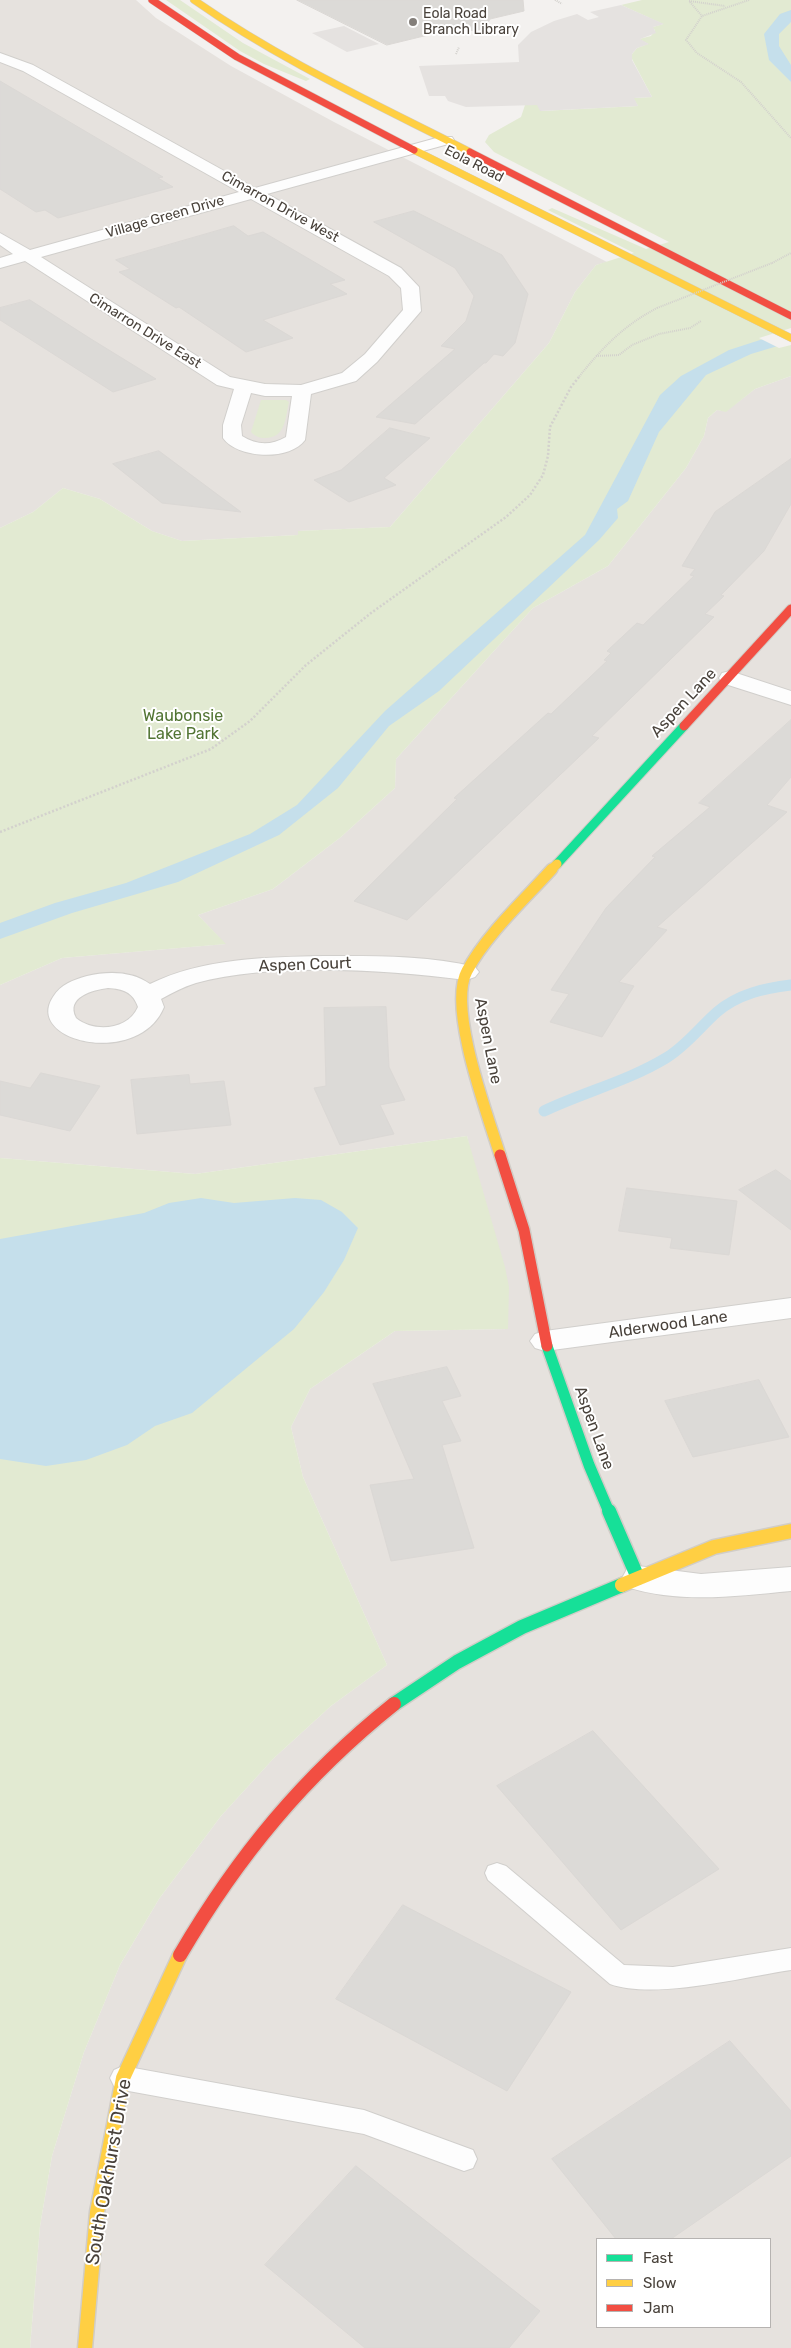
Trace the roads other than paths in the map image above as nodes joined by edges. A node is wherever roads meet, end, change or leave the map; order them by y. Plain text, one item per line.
1 (152, 0) edge
2 (194, 0) edge
3 (0, 57) edge
4 (446, 140) junction
5 (412, 149) junction
6 (254, 192) junction
7 (0, 238) edge
8 (27, 256) junction
9 (0, 263) edge
10 (787, 315) edge
11 (791, 338) edge
12 (244, 385) junction
13 (302, 391) junction
14 (791, 608) edge
15 (730, 678) junction
16 (791, 698) edge
17 (466, 972) junction
18 (148, 995) dead end
19 (791, 1308) edge
20 (545, 1341) junction
21 (791, 1531) edge
22 (638, 1578) junction
23 (791, 1579) edge
24 (497, 1873) dead end
25 (791, 1959) edge
26 (123, 2078) junction
27 (464, 2158) dead end
28 (85, 2348) edge

1 - 5 main road, Eola Road
2 - 4 main road, Eola Road
3 - 6 street, Cimarron Drive West
4 - 5 street, Village Green Drive
4 - 10 main road, Eola Road
5 - 6 street, Village Green Drive
5 - 11 main road, Eola Road
6 - 8 street, Village Green Drive
6 - 13 street, Cimarron Drive West
7 - 8 street, Cimarron Drive East
8 - 9 street, Village Green Drive
8 - 12 street, Cimarron Drive East
12 - 13 street, Cimarron Drive East
12 - 13 street
14 - 15 main road, Aspen Lane
15 - 16 street
15 - 17 main road, Aspen Lane
17 - 18 street, Aspen Court
17 - 20 main road, Aspen Lane
19 - 20 street, Alderwood Lane
20 - 22 main road, Aspen Lane
21 - 22 main road, South Oakhurst Drive
22 - 23 street
22 - 26 main road, South Oakhurst Drive
24 - 25 lane
26 - 27 lane
26 - 28 main road, South Oakhurst Drive

